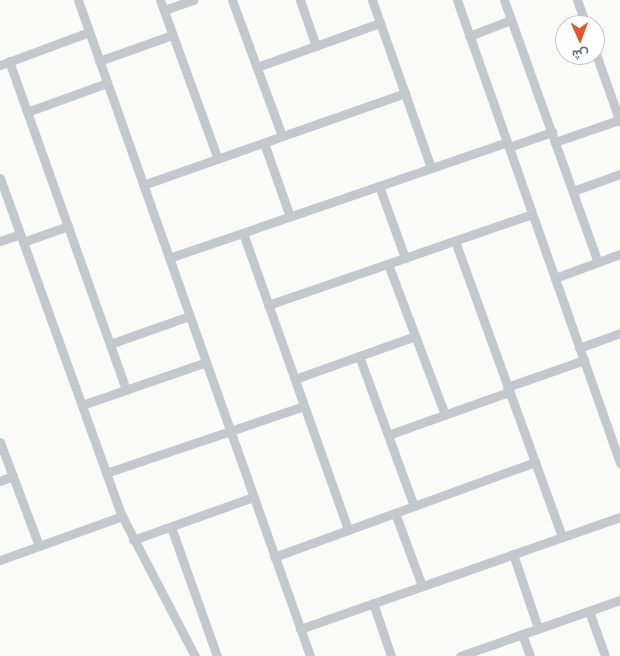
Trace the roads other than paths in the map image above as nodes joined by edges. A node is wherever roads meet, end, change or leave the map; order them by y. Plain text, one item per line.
1 (78, 0) edge
2 (160, 0) edge
3 (193, 0) edge
4 (232, 0) edge
5 (300, 0) edge
6 (372, 0) edge
7 (457, 0) edge
8 (504, 0) edge
9 (577, 0) edge
10 (164, 10) junction
11 (582, 15) edge
12 (511, 20) junction
13 (380, 23) junction
14 (89, 32) junction
15 (172, 34) junction
16 (470, 36) junction
17 (316, 46) junction
18 (99, 60) junction
19 (4, 63) edge
20 (600, 65) edge
21 (257, 67) junction
22 (107, 83) junction
23 (405, 93) junction
24 (27, 112) junction
25 (620, 121) edge
26 (552, 132) junction
27 (282, 136) junction
28 (555, 142) junction
29 (264, 143) junction
30 (508, 144) junction
31 (218, 159) junction
32 (431, 168) junction
33 (620, 174) edge
34 (0, 178) edge
35 (143, 185) junction
36 (379, 186) junction
37 (573, 191) junction
38 (532, 214) junction
39 (290, 217) junction
40 (68, 226) junction
41 (243, 233) junction
42 (22, 238) junction
43 (0, 241) edge
44 (455, 241) junction
45 (620, 254) edge
46 (169, 258) junction
47 (404, 258) junction
48 (598, 262) junction
49 (388, 264) junction
50 (555, 278) junction
51 (268, 305) junction
52 (189, 316) junction
53 (620, 333) edge
54 (415, 336) junction
55 (110, 344) junction
56 (579, 348) junction
57 (359, 356) junction
58 (584, 360) junction
59 (206, 362) junction
60 (294, 379) junction
61 (126, 390) junction
62 (508, 390) junction
63 (82, 405) junction
64 (304, 406) junction
65 (445, 415) junction
66 (230, 431) junction
67 (388, 435) junction
68 (0, 442) edge
69 (535, 462) junction
70 (620, 463) edge
71 (106, 473) junction
72 (13, 476) junction
73 (0, 480) edge
74 (253, 497) junction
75 (414, 506) junction
76 (395, 513) junction
77 (122, 516) junction
78 (620, 517) edge
79 (171, 527) junction
80 (348, 530) junction
81 (562, 537) junction
82 (133, 540) junction
83 (38, 546) junction
84 (513, 554) junction
85 (274, 557) junction
86 (0, 560) edge
87 (422, 586) junction
88 (620, 600) edge
89 (373, 603) junction
90 (589, 611) junction
91 (538, 628) junction
92 (300, 629) junction
93 (522, 634) junction
94 (195, 656) edge
95 (217, 656) edge
96 (310, 656) edge
97 (391, 656) edge
98 (460, 656) edge
99 (530, 656) edge
100 (604, 656) edge

1 - 14 street
2 - 10 street
3 - 10 street
4 - 21 street
5 - 17 street
6 - 13 street
7 - 16 street
8 - 12 street
9 - 11 street
10 - 15 street
12 - 16 street
12 - 26 street
13 - 17 street
13 - 23 street
14 - 18 street
14 - 19 street
15 - 18 street
15 - 31 street
16 - 30 street
17 - 21 street
18 - 22 street
19 - 24 street
20 - 25 street
21 - 27 street
22 - 24 street
22 - 35 street
23 - 27 street
23 - 32 street
24 - 40 street
25 - 28 street
26 - 28 street
26 - 30 street
27 - 29 street
28 - 37 street
29 - 31 street
29 - 39 street
30 - 32 street
30 - 38 street
31 - 35 street
32 - 36 street
33 - 37 street
34 - 42 street
35 - 46 street
36 - 39 street
36 - 47 street
37 - 48 street
38 - 44 street
38 - 50 street
39 - 41 street
40 - 42 street
40 - 55 street
41 - 46 street
41 - 51 street
42 - 43 street
42 - 63 street
44 - 47 street
44 - 62 street
45 - 48 street
46 - 52 street
47 - 49 street
48 - 50 street
49 - 51 street
49 - 54 street
50 - 56 street
51 - 60 street
52 - 55 street
52 - 59 street
53 - 56 street
54 - 57 street
54 - 65 street
55 - 61 street
56 - 58 street
57 - 60 street
57 - 67 street
58 - 62 street
58 - 70 street
59 - 61 street
59 - 66 street
60 - 64 street
61 - 63 street
62 - 65 street
62 - 69 street
63 - 71 street
64 - 66 street
64 - 80 street
65 - 67 street
66 - 71 street
66 - 74 street
67 - 75 street
68 - 72 street
69 - 75 street
69 - 81 street
71 - 77 street
72 - 73 street
72 - 83 street
74 - 79 street
74 - 85 street
75 - 76 street
76 - 80 street
76 - 87 street
77 - 82 street
77 - 83 street
78 - 81 street
79 - 82 street
79 - 95 street
80 - 85 street
81 - 84 street
82 - 94 street
83 - 86 street
84 - 87 street
84 - 91 street
85 - 92 street
87 - 89 street
88 - 90 street
89 - 92 street
89 - 97 street
90 - 91 street
90 - 100 street
91 - 93 street
92 - 96 street
93 - 98 street
93 - 99 street

